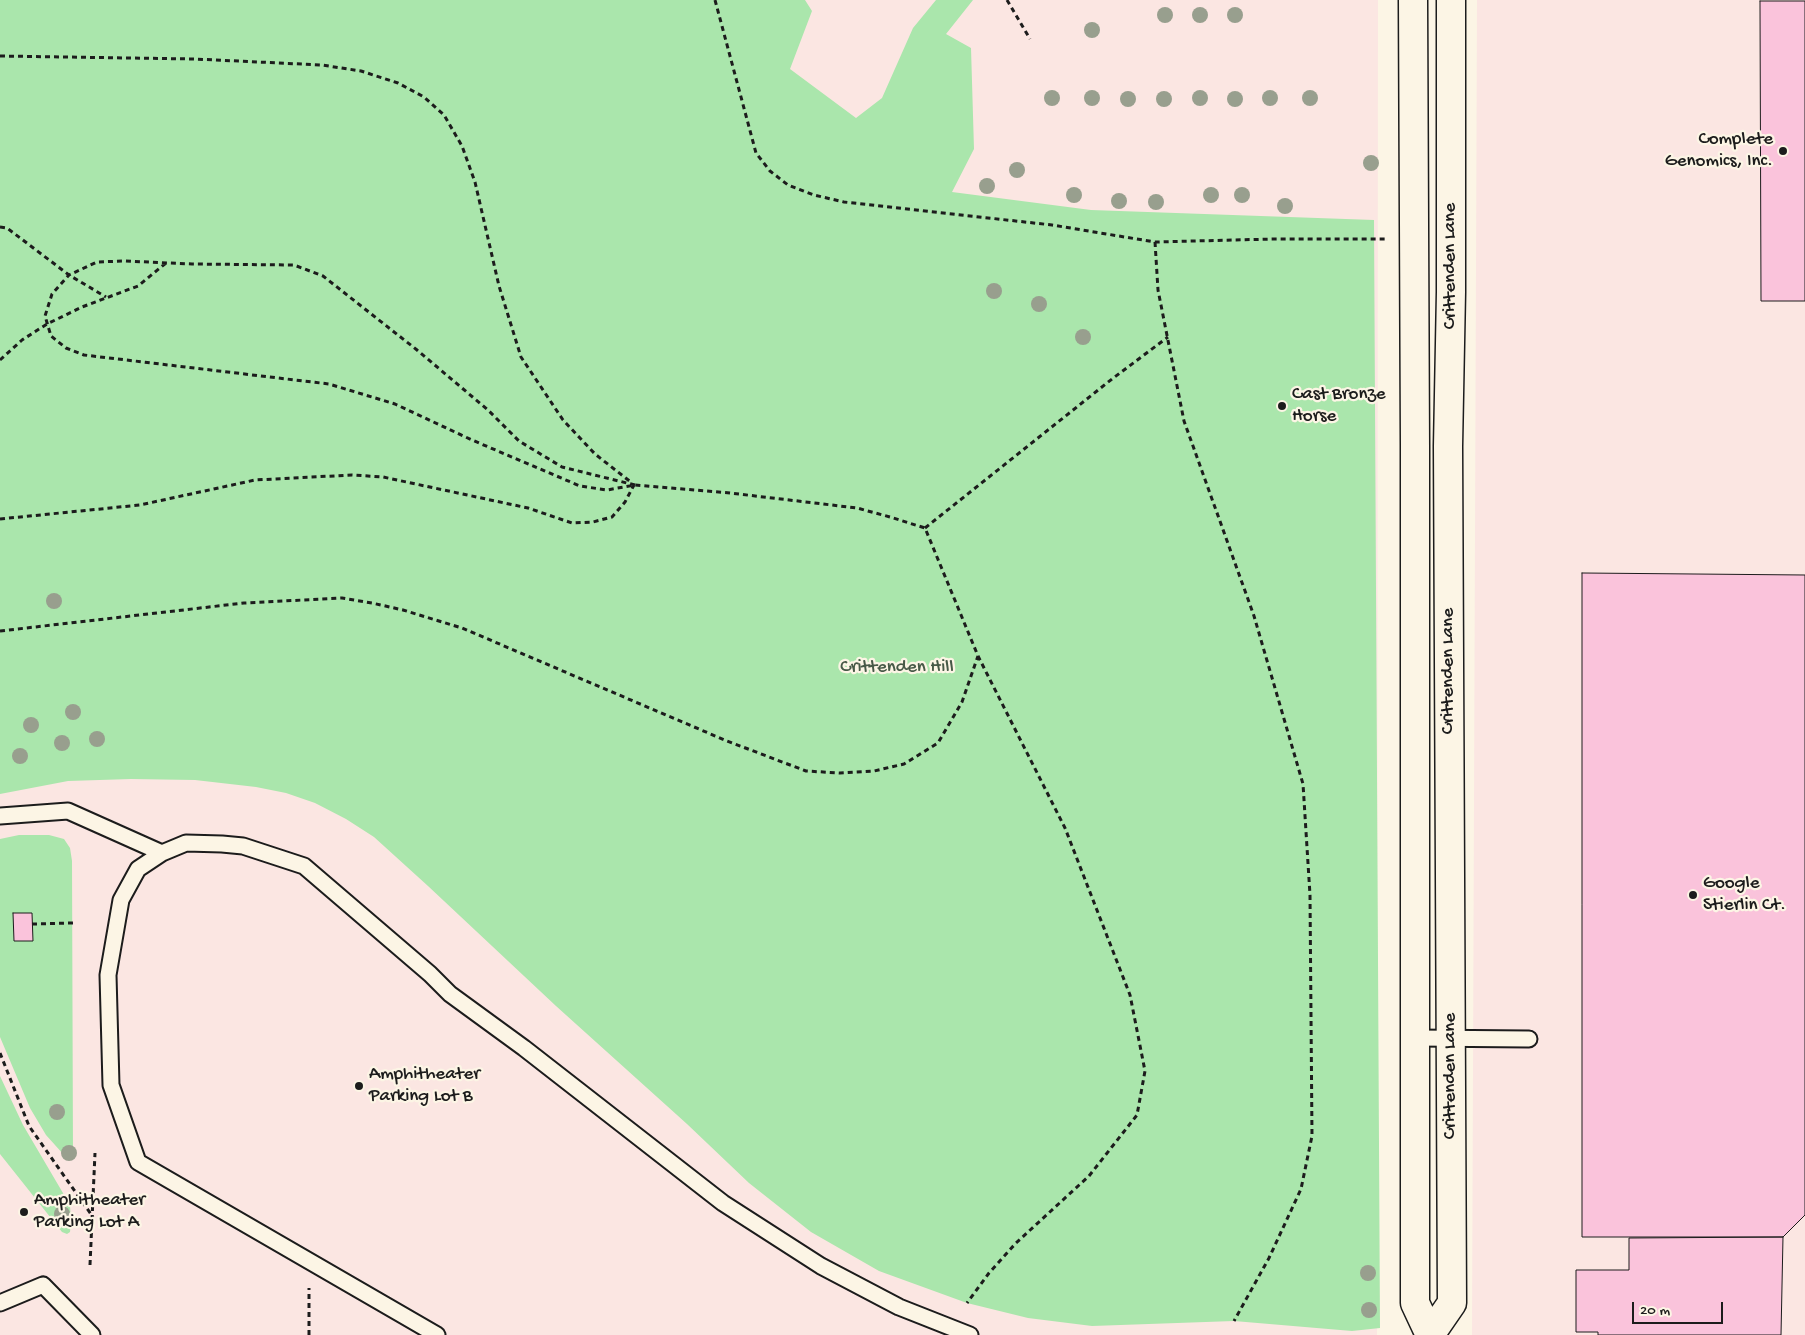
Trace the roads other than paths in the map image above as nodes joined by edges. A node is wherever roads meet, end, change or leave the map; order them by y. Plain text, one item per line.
1 (1413, 0) edge
2 (1451, 0) edge
3 (0, 816) edge
4 (162, 853) junction
5 (1415, 1038) junction
6 (1450, 1039) junction
7 (1529, 1039) dead end
8 (0, 1303) edge
9 (92, 1335) edge
10 (437, 1335) edge
11 (970, 1335) edge
12 (1430, 1335) edge

1 - 5 street, Crittenden Lane
2 - 6 street, Crittenden Lane
3 - 4 lane
4 - 10 lane
4 - 11 lane
5 - 6 lane
5 - 12 street, Crittenden Lane
6 - 7 lane
6 - 12 street, Crittenden Lane
8 - 9 lane

